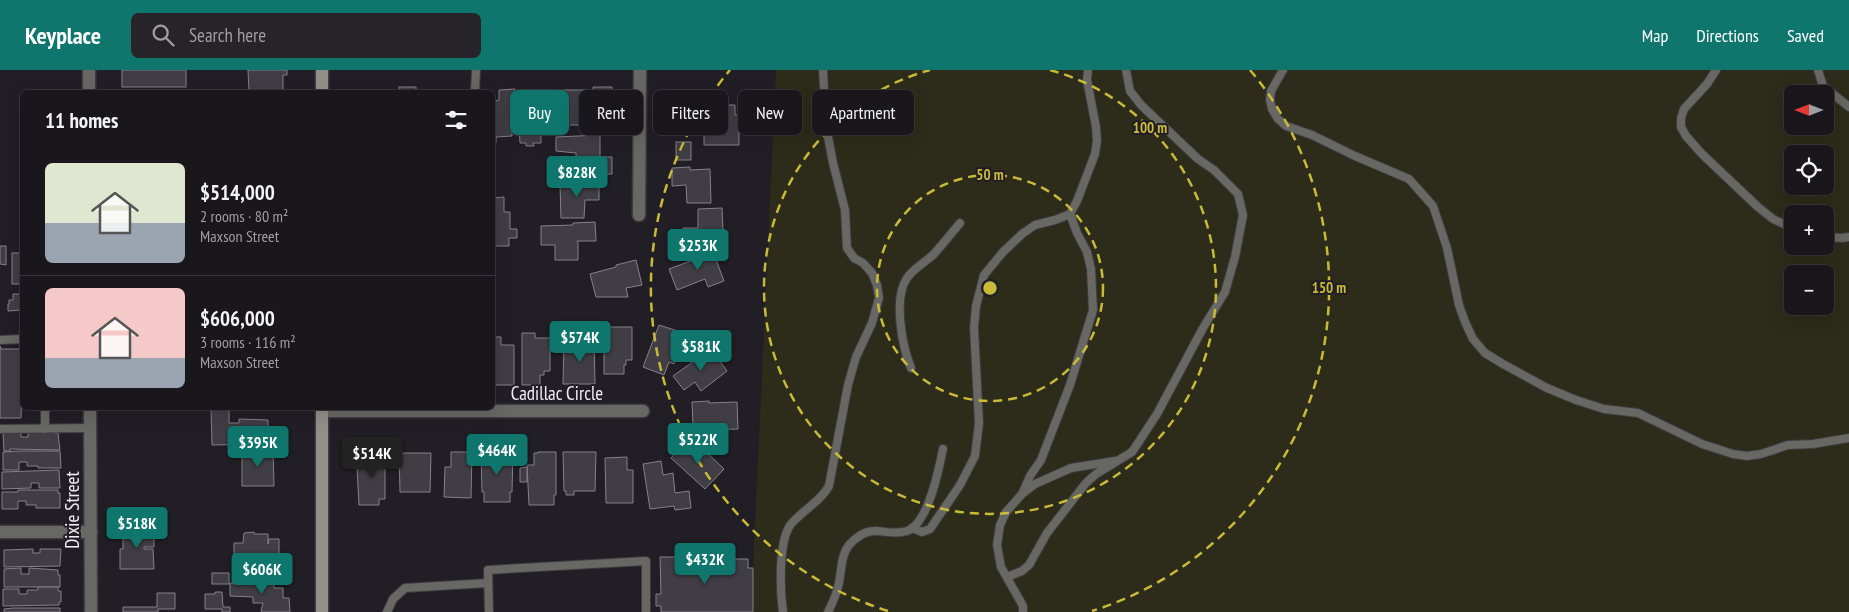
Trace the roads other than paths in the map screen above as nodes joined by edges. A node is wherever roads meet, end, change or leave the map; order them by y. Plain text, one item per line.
1 (89, 70) edge
2 (322, 70) edge
3 (476, 70) edge
4 (640, 70) edge
5 (823, 70) edge
6 (1088, 70) edge
7 (1126, 70) edge
8 (1283, 70) edge
9 (1716, 70) edge
10 (1818, 70) edge
11 (89, 90) edge
12 (322, 90) edge
13 (475, 90) edge
14 (1849, 108) edge
15 (1070, 214) junction
16 (638, 215) dead end
17 (960, 223) dead end
18 (1784, 224) edge
19 (1849, 237) edge
20 (1834, 238) edge
21 (20, 339) edge
22 (0, 340) edge
23 (911, 368) dead end
24 (45, 410) edge
25 (90, 410) edge
26 (322, 410) edge
27 (643, 412) dead end
28 (90, 428) junction
29 (0, 429) edge
30 (45, 429) junction
31 (1849, 438) edge
32 (943, 449) dead end
33 (1119, 460) junction
34 (1022, 494) junction
35 (912, 528) junction
36 (0, 532) edge
37 (91, 532) junction
38 (1007, 577) junction
39 (488, 583) junction
40 (91, 612) edge
41 (322, 612) edge
42 (387, 612) edge
43 (489, 612) edge
44 (646, 612) edge
45 (784, 612) edge
46 (828, 612) edge
47 (1023, 612) edge

1 - 11 street
2 - 12 street
3 - 13 lane
4 - 16 street
5 - 45 lane
6 - 15 lane
7 - 33 lane
8 - 31 lane
9 - 18 lane
10 - 14 lane
15 - 34 lane
15 - 35 lane
17 - 23 lane
19 - 20 lane
21 - 22 lane
24 - 30 lane
25 - 28 street, Dixie Street
26 - 27 street, Cadillac Circle
26 - 41 street
28 - 30 lane
28 - 37 street, Dixie Street
29 - 30 lane
32 - 35 lane
33 - 34 lane
33 - 38 lane
34 - 38 lane
35 - 46 lane
36 - 37 street
37 - 40 street, Dixie Street
38 - 47 lane
39 - 42 lane
39 - 43 lane
39 - 44 lane

